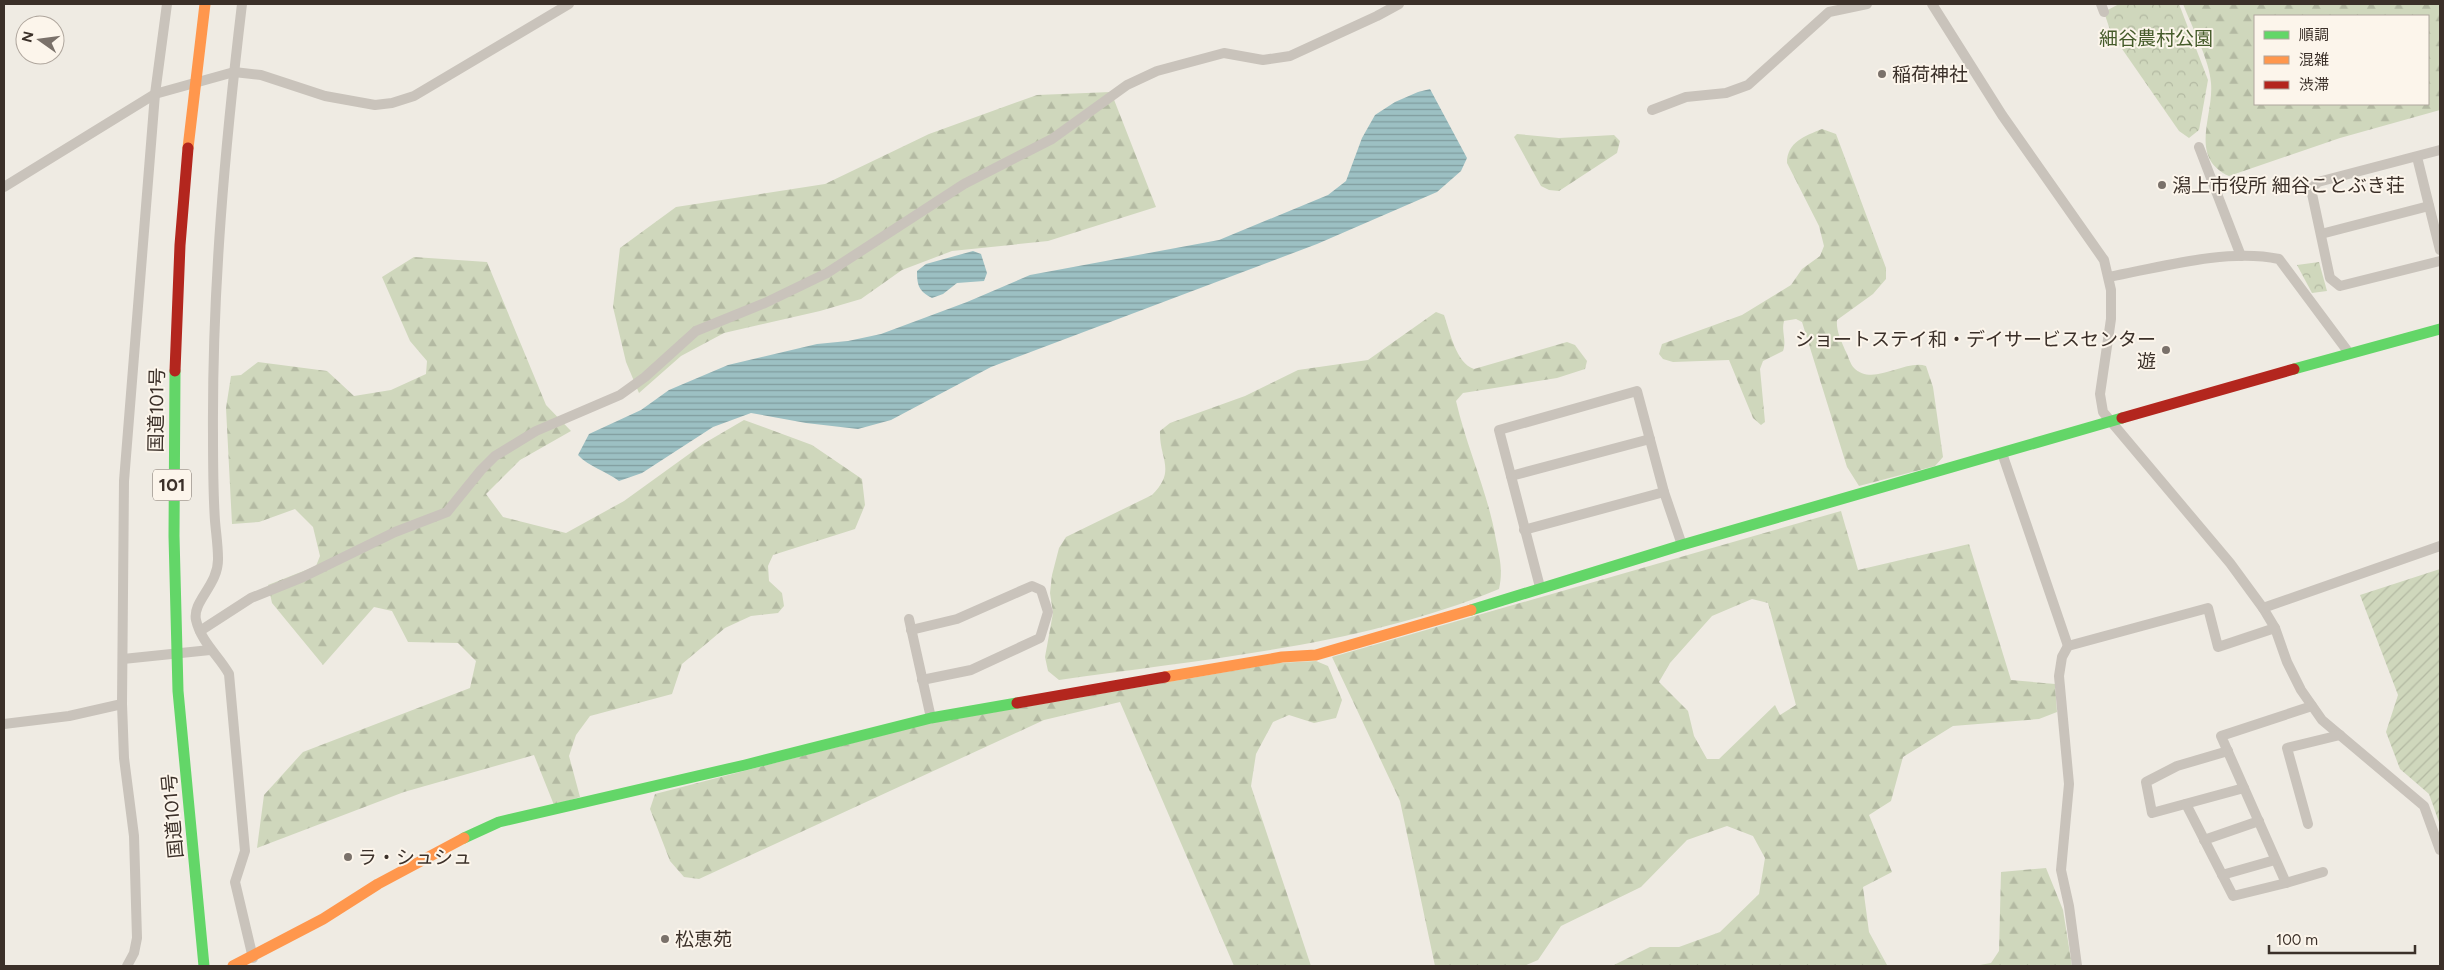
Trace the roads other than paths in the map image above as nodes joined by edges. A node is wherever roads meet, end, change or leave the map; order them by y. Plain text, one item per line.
1 (167, 4) edge
2 (205, 4) edge
3 (242, 4) edge
4 (569, 4) edge
5 (1398, 4) edge
6 (1866, 4) edge
7 (1932, 4) edge
8 (234, 72) junction
9 (196, 84) junction
10 (155, 94) junction
11 (1652, 110) dead end
12 (2199, 147) dead end
13 (2440, 150) edge
14 (2417, 157) junction
15 (4, 187) edge
16 (2429, 206) junction
17 (2321, 234) junction
18 (2440, 250) edge
19 (2241, 256) junction
20 (2440, 261) edge
21 (2109, 277) junction
22 (2440, 329) edge
23 (2349, 353) junction
24 (2110, 422) junction
25 (1650, 439) junction
26 (2002, 453) junction
27 (1510, 476) junction
28 (1664, 492) junction
29 (1524, 530) junction
30 (1682, 545) junction
31 (2440, 546) edge
32 (1540, 587) junction
33 (2263, 608) junction
34 (909, 618) dead end
35 (2275, 628) junction
36 (911, 630) junction
37 (200, 631) junction
38 (2068, 646) junction
39 (210, 650) junction
40 (176, 654) junction
41 (123, 659) junction
42 (922, 680) junction
43 (122, 704) junction
44 (2312, 706) junction
45 (931, 718) junction
46 (4, 724) edge
47 (2340, 735) junction
48 (2228, 751) junction
49 (2244, 788) junction
50 (2186, 804) junction
51 (2259, 821) junction
52 (2308, 824) dead end
53 (2204, 840) junction
54 (2440, 850) edge
55 (2275, 860) junction
56 (2322, 872) dead end
57 (2222, 875) junction
58 (2286, 883) junction
59 (253, 958) junction
60 (127, 966) edge
61 (204, 966) edge
62 (233, 966) edge
63 (2077, 966) edge

1 - 10 street
2 - 9 main road, 国道101号 / 101
3 - 8 street
4 - 8 street
5 - 37 street
6 - 11 street
7 - 21 street
8 - 9 street
8 - 37 street
9 - 10 street
9 - 40 main road, 国道101号 / 101
10 - 15 street
10 - 41 street
12 - 19 street
13 - 14 street
14 - 16 street
14 - 17 street
16 - 17 street
16 - 18 street
17 - 20 street
19 - 21 street
19 - 23 street
21 - 24 street
22 - 23 main road
23 - 24 main road
24 - 26 main road
24 - 33 street
25 - 27 street
25 - 27 street
25 - 28 street
26 - 30 main road
26 - 38 street
27 - 29 street
28 - 29 street
28 - 30 street
29 - 32 street
30 - 32 main road
31 - 33 street
32 - 45 main road
33 - 35 street
34 - 36 street
35 - 38 street
35 - 44 street
36 - 42 street
36 - 42 street
37 - 39 street
38 - 63 street
39 - 40 street
39 - 59 street
40 - 41 street
40 - 61 main road, 国道101号 / 101
41 - 43 street
42 - 45 street
43 - 46 street
43 - 60 street
44 - 47 street
44 - 48 street
45 - 59 main road
47 - 52 street
47 - 54 street
48 - 49 street
48 - 50 street
49 - 50 street
49 - 51 street
50 - 53 street
51 - 53 street
51 - 55 street
53 - 57 street
55 - 57 street
55 - 58 street
56 - 58 street
57 - 58 street
59 - 62 main road

